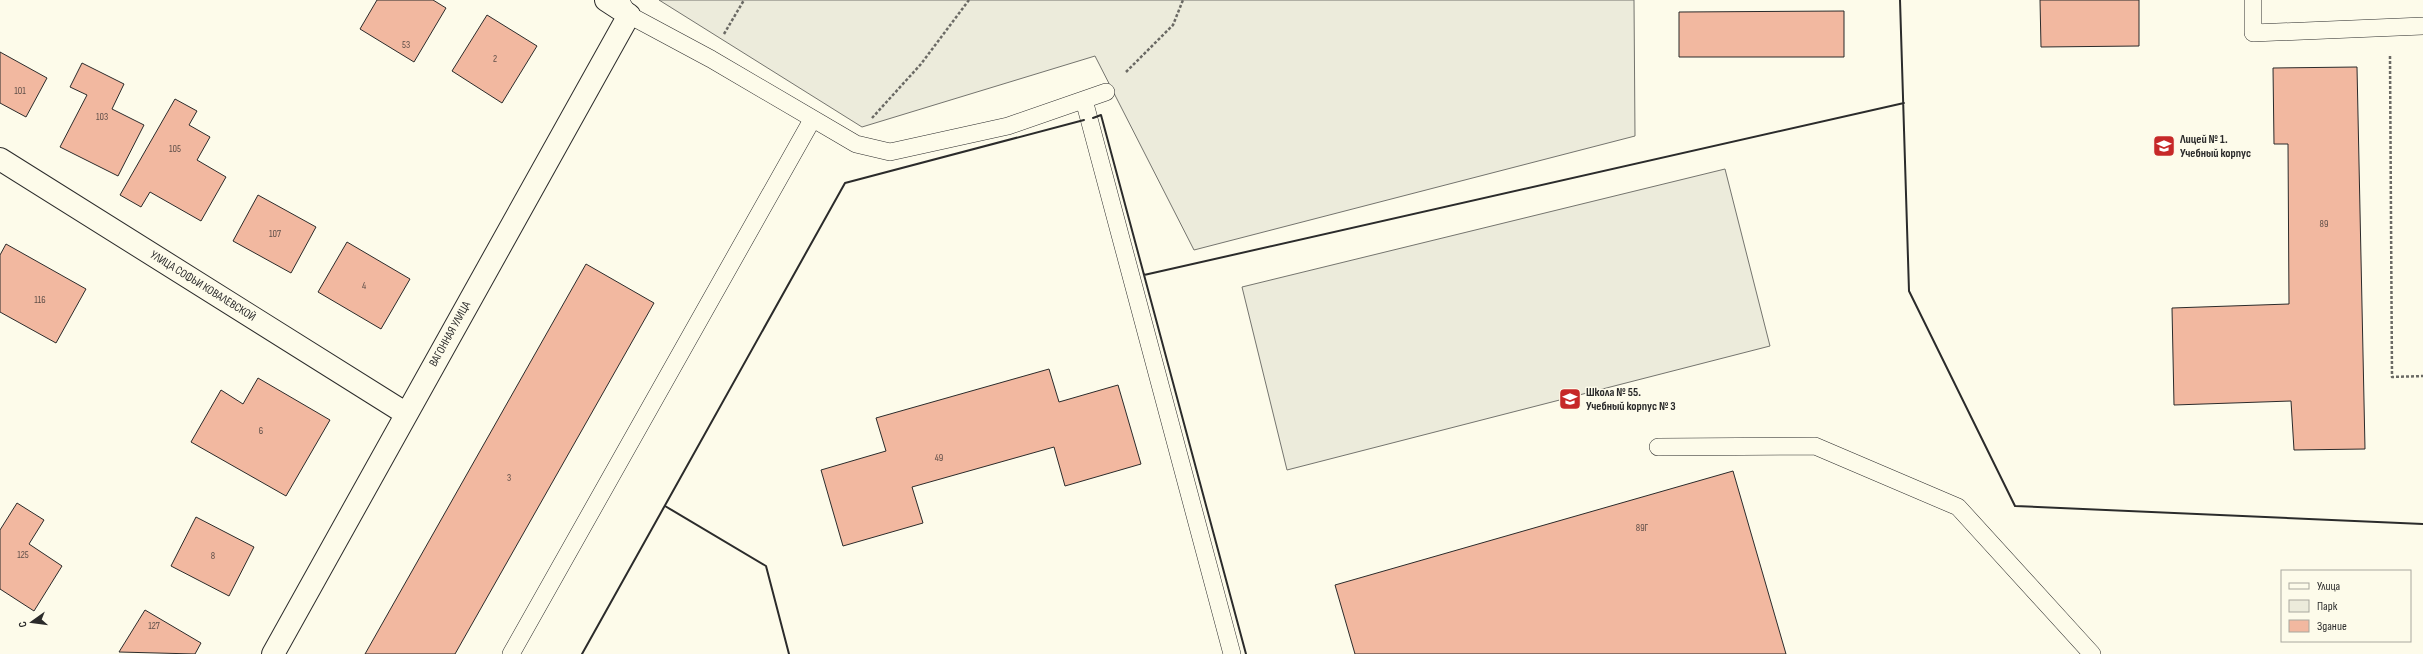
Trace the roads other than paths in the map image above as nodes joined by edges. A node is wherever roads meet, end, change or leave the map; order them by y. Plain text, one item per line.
1 (606, 0) edge
2 (2253, 0) edge
3 (624, 7) edge
4 (2423, 26) edge
5 (1106, 92) road end
6 (1084, 100) junction
7 (812, 120) junction
8 (0, 159) edge
9 (405, 413) junction
10 (1658, 447) dead end
11 (273, 654) edge
12 (510, 654) edge
13 (1232, 654) edge
14 (2092, 654) edge

1 - 3 street
2 - 4 lane
3 - 7 lane
3 - 9 street, ВАГОННАЯ УЛИЦА
5 - 6 lane
6 - 7 lane
6 - 13 lane
7 - 12 lane
8 - 9 street, УЛИЦА СОФЬИ КОВАЛЕВСКОЙ
9 - 11 street, ВАГОННАЯ УЛИЦА
10 - 14 lane

